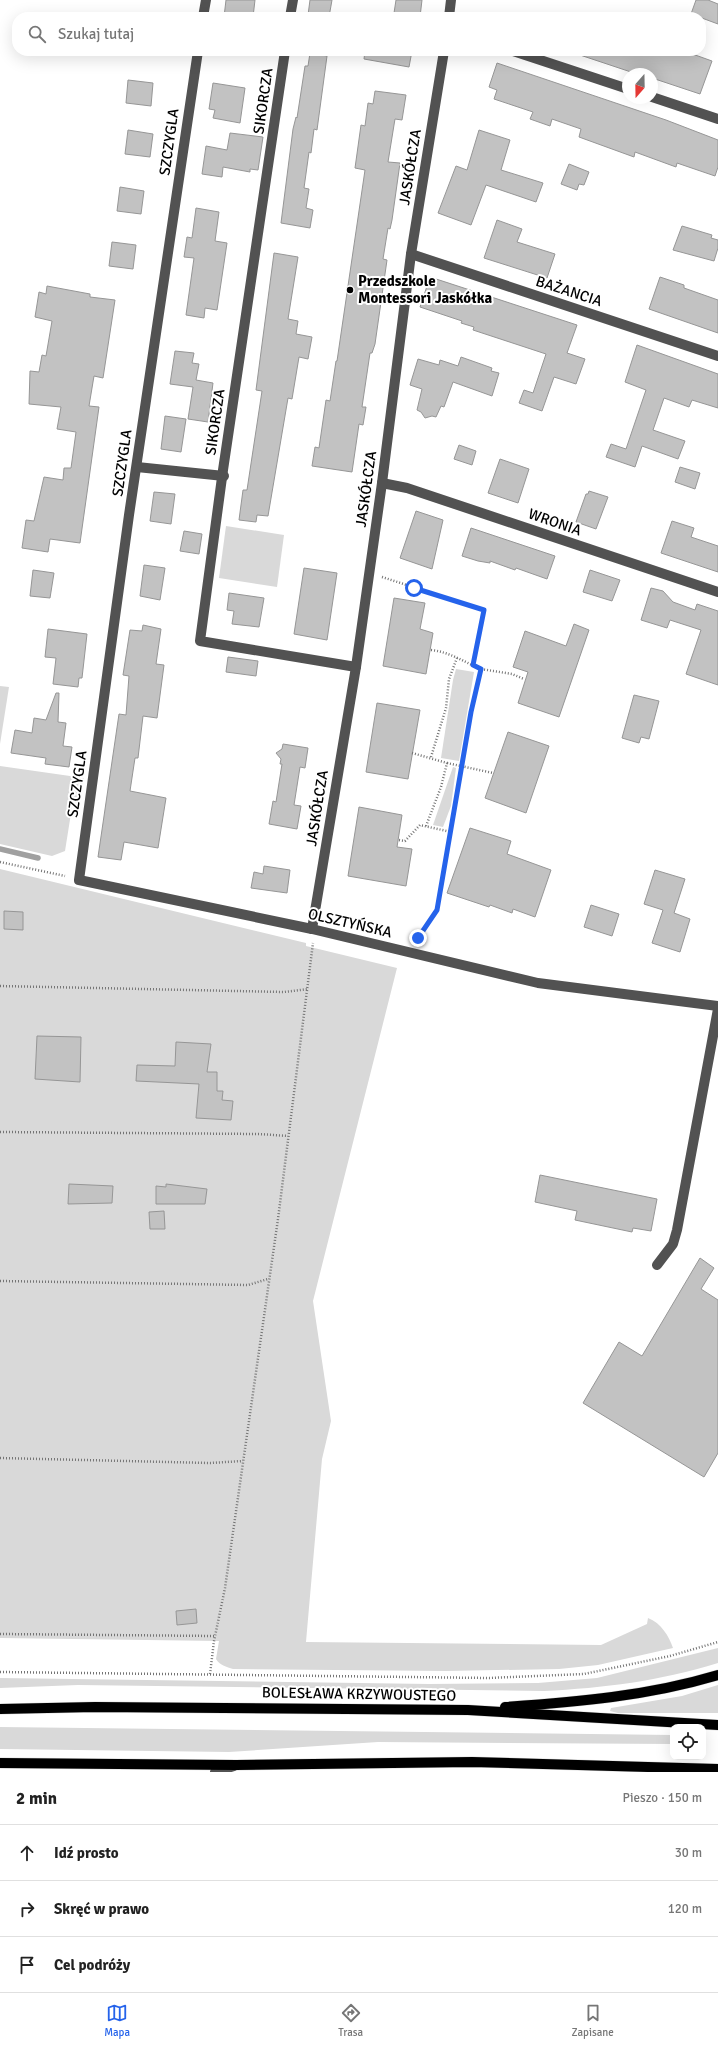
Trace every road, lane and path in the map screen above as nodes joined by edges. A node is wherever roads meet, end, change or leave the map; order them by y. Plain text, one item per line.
1 (206, 0) edge
2 (293, 0) edge
3 (451, 0) edge
4 (204, 12) edge
5 (291, 12) edge
6 (450, 12) edge
7 (197, 56) edge
8 (284, 56) edge
9 (443, 56) edge
10 (528, 56) edge
11 (622, 87) edge
12 (658, 99) edge
13 (718, 119) edge
14 (412, 254) junction
15 (718, 356) edge
16 (137, 467) junction
17 (224, 476) junction
18 (382, 483) junction
19 (381, 577) dead end
20 (718, 592) edge
21 (431, 650) dead end
22 (457, 658) junction
23 (473, 665) junction
24 (356, 667) junction
25 (481, 669) junction
26 (524, 679) dead end
27 (412, 753) dead end
28 (431, 757) junction
29 (447, 763) junction
30 (462, 765) junction
31 (493, 773) dead end
32 (426, 826) junction
33 (451, 832) junction
34 (399, 840) dead end
35 (0, 862) edge
36 (80, 880) junction
37 (312, 929) junction
38 (418, 938) dead end
39 (314, 948) dead end
40 (0, 986) edge
41 (308, 989) junction
42 (718, 1008) edge
43 (0, 1132) edge
44 (288, 1136) junction
45 (658, 1266) dead end
46 (268, 1279) junction
47 (0, 1281) edge
48 (0, 1458) edge
49 (243, 1461) junction
50 (0, 1634) edge
51 (215, 1636) junction
52 (718, 1642) edge
53 (0, 1672) edge
54 (210, 1674) junction
55 (718, 1674) edge
56 (0, 1709) edge
57 (468, 1710) junction
58 (718, 1725) edge
59 (0, 1762) edge
60 (17, 1763) junction
61 (236, 1765) junction
62 (0, 1767) edge
63 (718, 1769) edge
64 (216, 1772) edge

1 - 4 street
2 - 5 street
3 - 6 street
7 - 16 street, SZCZYGLA
8 - 17 street, SIKORCZA
9 - 14 street, JASKÓŁCZA
10 - 11 street
12 - 13 street
14 - 15 street, BAŻANCIA
14 - 18 street, JASKÓŁCZA
16 - 17 street
16 - 36 street, SZCZYGLA
17 - 24 street, SIKORCZA
18 - 20 street, WRONIA
18 - 24 street, JASKÓŁCZA
19 - 23 path
21 - 22 path
22 - 23 path
22 - 28 path
23 - 25 path
24 - 37 street, JASKÓŁCZA
25 - 26 path
25 - 30 path
27 - 28 path
28 - 29 path
29 - 30 path
29 - 32 path
30 - 31 path
30 - 33 path
32 - 33 path
32 - 34 path
33 - 38 path
35 - 36 path
36 - 37 street, OLSZTYŃSKA
37 - 42 street, OLSZTYŃSKA
39 - 41 path
40 - 41 path
41 - 44 path
42 - 45 street
43 - 44 path
44 - 46 path
46 - 47 path
46 - 49 path
48 - 49 path
49 - 51 path
50 - 51 path
51 - 54 path
52 - 54 path
53 - 54 path
55 - 57 main road
56 - 57 main road, BOLESŁAWA KRZYWOUSTEGO
57 - 58 main road, BOLESŁAWA KRZYWOUSTEGO
59 - 60 main road
60 - 61 main road
60 - 62 street
61 - 63 main road
61 - 64 street

